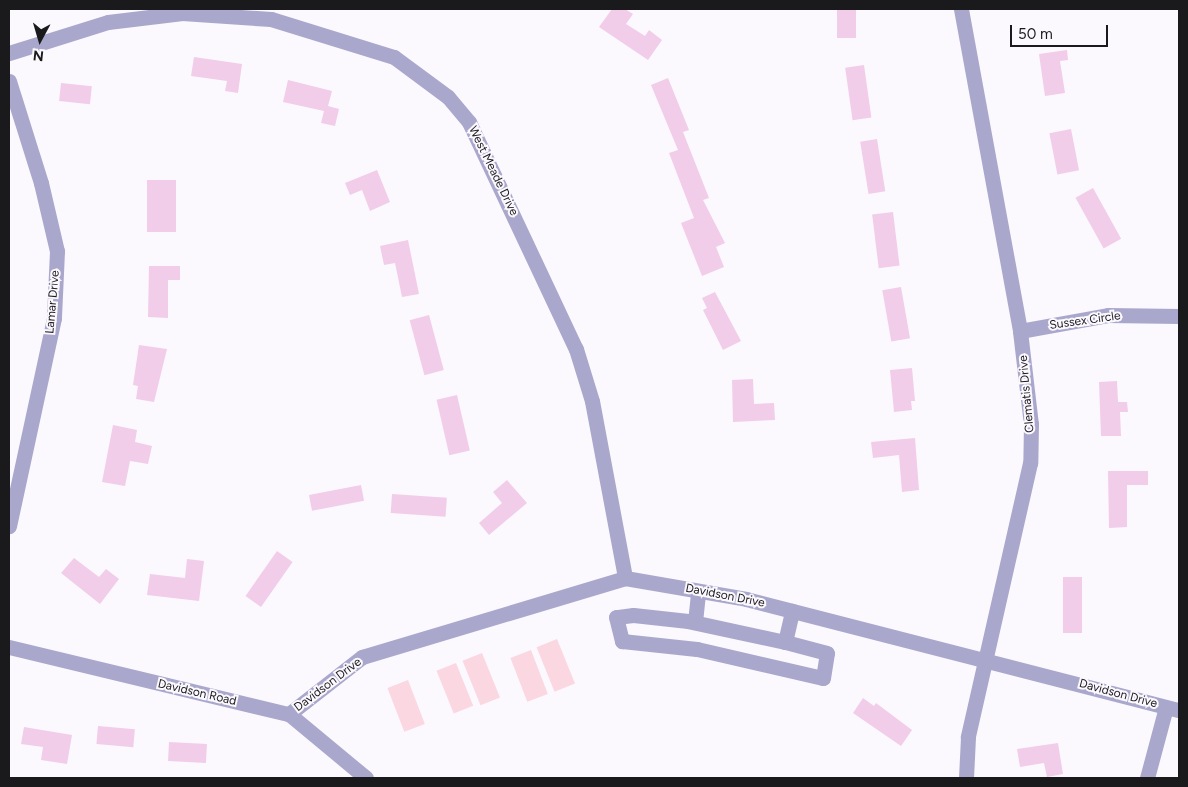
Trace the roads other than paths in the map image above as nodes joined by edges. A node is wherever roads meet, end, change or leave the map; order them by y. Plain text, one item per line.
1 (961, 9) edge
2 (9, 53) edge
3 (9, 81) edge
4 (1179, 316) edge
5 (1020, 331) junction
6 (9, 526) edge
7 (625, 578) junction
8 (698, 591) junction
9 (792, 610) junction
10 (695, 622) junction
11 (785, 642) junction
12 (9, 647) edge
13 (986, 660) junction
14 (1173, 709) edge
15 (289, 714) junction
16 (366, 778) edge
17 (966, 778) edge
18 (1147, 778) edge

1 - 5 street, Clematis Drive
2 - 7 street, West Meade Drive
3 - 6 street, Lamar Drive
4 - 5 street, Sussex Circle
5 - 13 street, Clematis Drive
7 - 8 street, Davidson Drive
7 - 15 street, Davidson Drive
8 - 9 street, Davidson Drive
8 - 10 street
9 - 11 street
9 - 13 street, Davidson Drive
10 - 11 street
10 - 11 street
12 - 15 street, Davidson Road
13 - 14 street, Davidson Drive
13 - 17 street, Clematis Drive
14 - 18 street
15 - 16 street, Davidson Road

